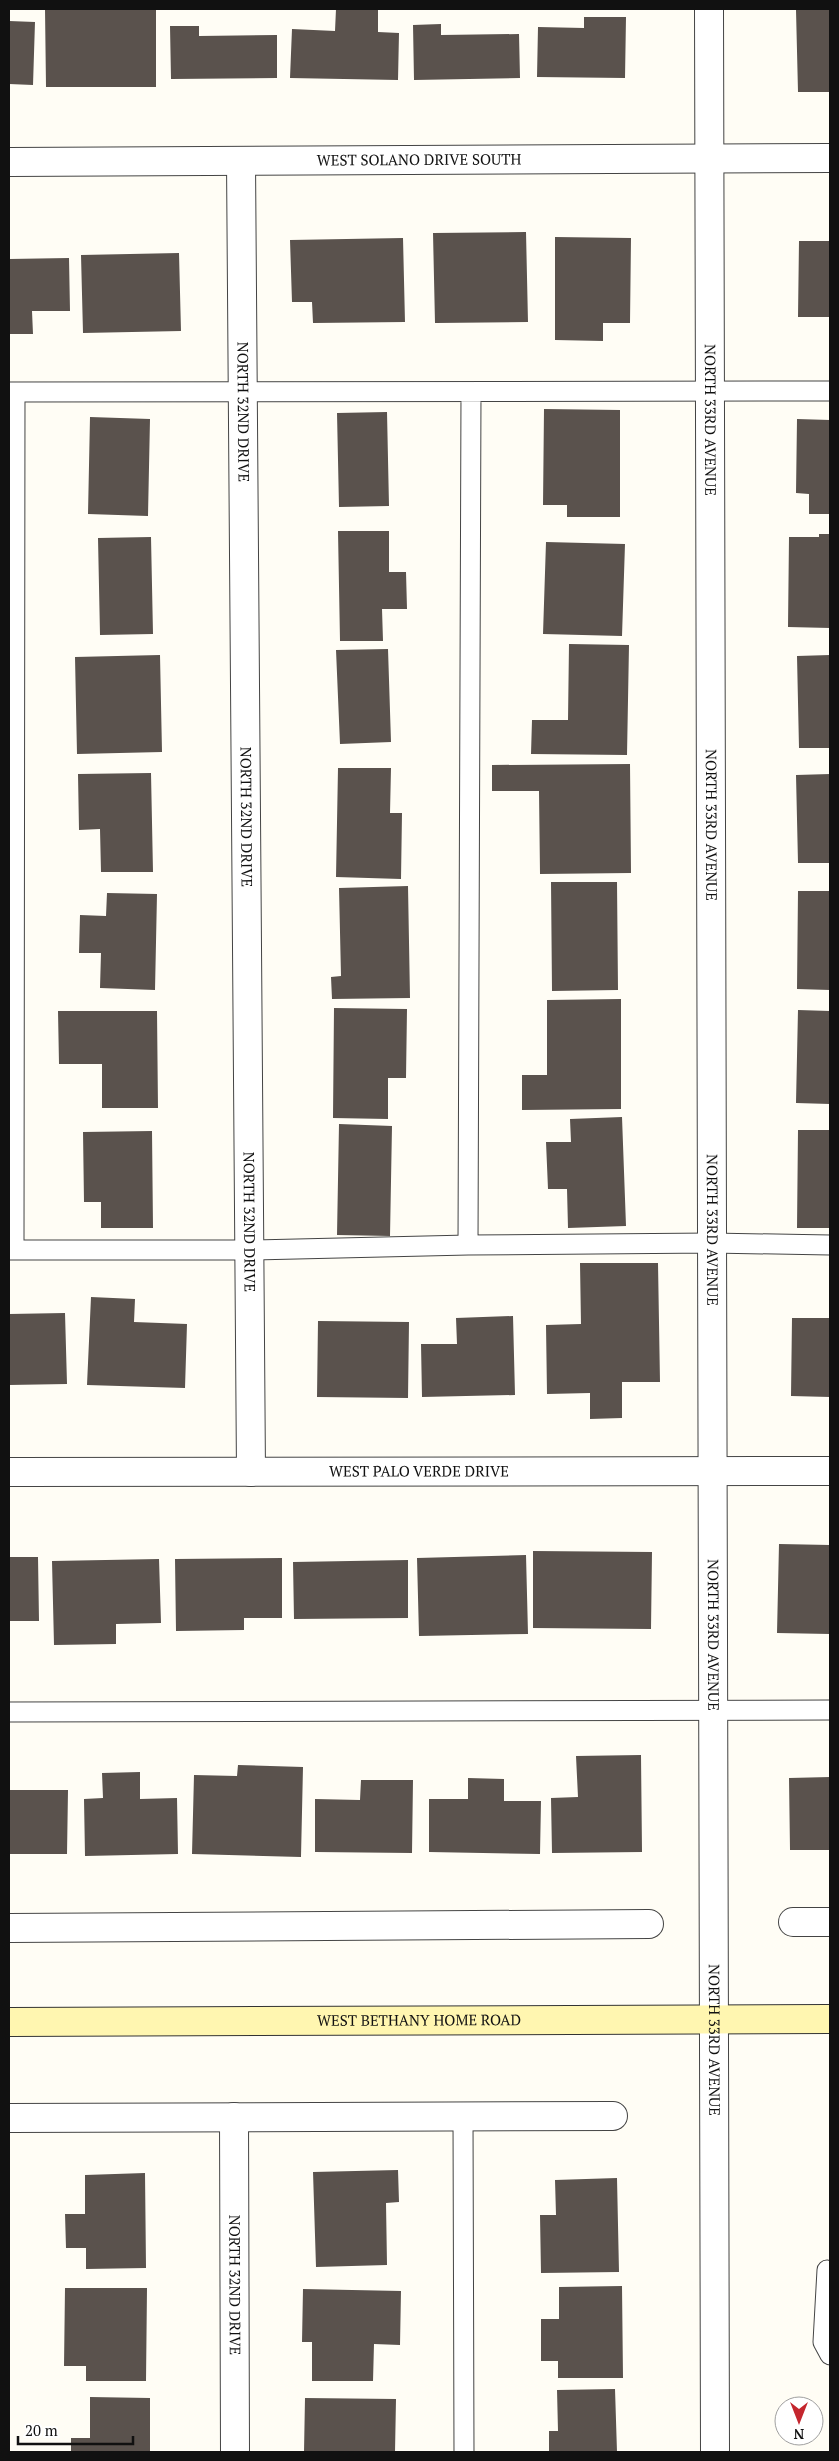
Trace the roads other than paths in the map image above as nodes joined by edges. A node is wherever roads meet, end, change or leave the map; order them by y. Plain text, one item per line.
1 (709, 9) edge
2 (830, 158) edge
3 (710, 159) junction
4 (241, 161) junction
5 (9, 162) edge
6 (710, 390) junction
7 (830, 391) edge
8 (12, 392) edge
9 (242, 392) junction
10 (471, 392) junction
11 (711, 1243) junction
12 (468, 1245) junction
13 (830, 1245) edge
14 (11, 1249) edge
15 (249, 1250) junction
16 (830, 1471) edge
17 (9, 1472) edge
18 (251, 1472) junction
19 (712, 1472) junction
20 (712, 1710) junction
21 (830, 1710) edge
22 (9, 1712) edge
23 (793, 1922) dead end
24 (830, 1922) edge
25 (649, 1924) dead end
26 (9, 1928) edge
27 (830, 2019) edge
28 (713, 2020) junction
29 (9, 2022) edge
30 (613, 2116) dead end
31 (234, 2117) junction
32 (463, 2117) junction
33 (9, 2118) edge
34 (827, 2270) dead end
35 (830, 2354) edge
36 (235, 2452) edge
37 (464, 2452) edge
38 (715, 2452) edge

1 - 3 street, NORTH 33RD AVENUE
2 - 3 street, WEST SOLANO DRIVE SOUTH
3 - 4 street, WEST SOLANO DRIVE SOUTH
3 - 6 street, NORTH 33RD AVENUE
4 - 5 street, WEST SOLANO DRIVE SOUTH
4 - 9 street, NORTH 32ND DRIVE
6 - 7 lane
6 - 10 lane
6 - 11 street, NORTH 33RD AVENUE
8 - 9 lane
8 - 14 lane
9 - 10 lane
9 - 15 street, NORTH 32ND DRIVE
10 - 12 lane
11 - 12 lane
11 - 13 lane
11 - 19 street, NORTH 33RD AVENUE
12 - 15 lane
14 - 15 lane
15 - 18 street, NORTH 32ND DRIVE
16 - 19 street, WEST PALO VERDE DRIVE
17 - 18 street, WEST PALO VERDE DRIVE
18 - 19 street, WEST PALO VERDE DRIVE
19 - 20 street, NORTH 33RD AVENUE
20 - 21 lane
20 - 22 lane
20 - 28 street, NORTH 33RD AVENUE
23 - 24 street
25 - 26 street
27 - 28 main road, WEST BETHANY HOME ROAD
28 - 29 main road, WEST BETHANY HOME ROAD
28 - 38 street, NORTH 33RD AVENUE
30 - 32 street
31 - 32 street
31 - 33 street
31 - 36 street, NORTH 32ND DRIVE
32 - 37 lane
34 - 35 lane

